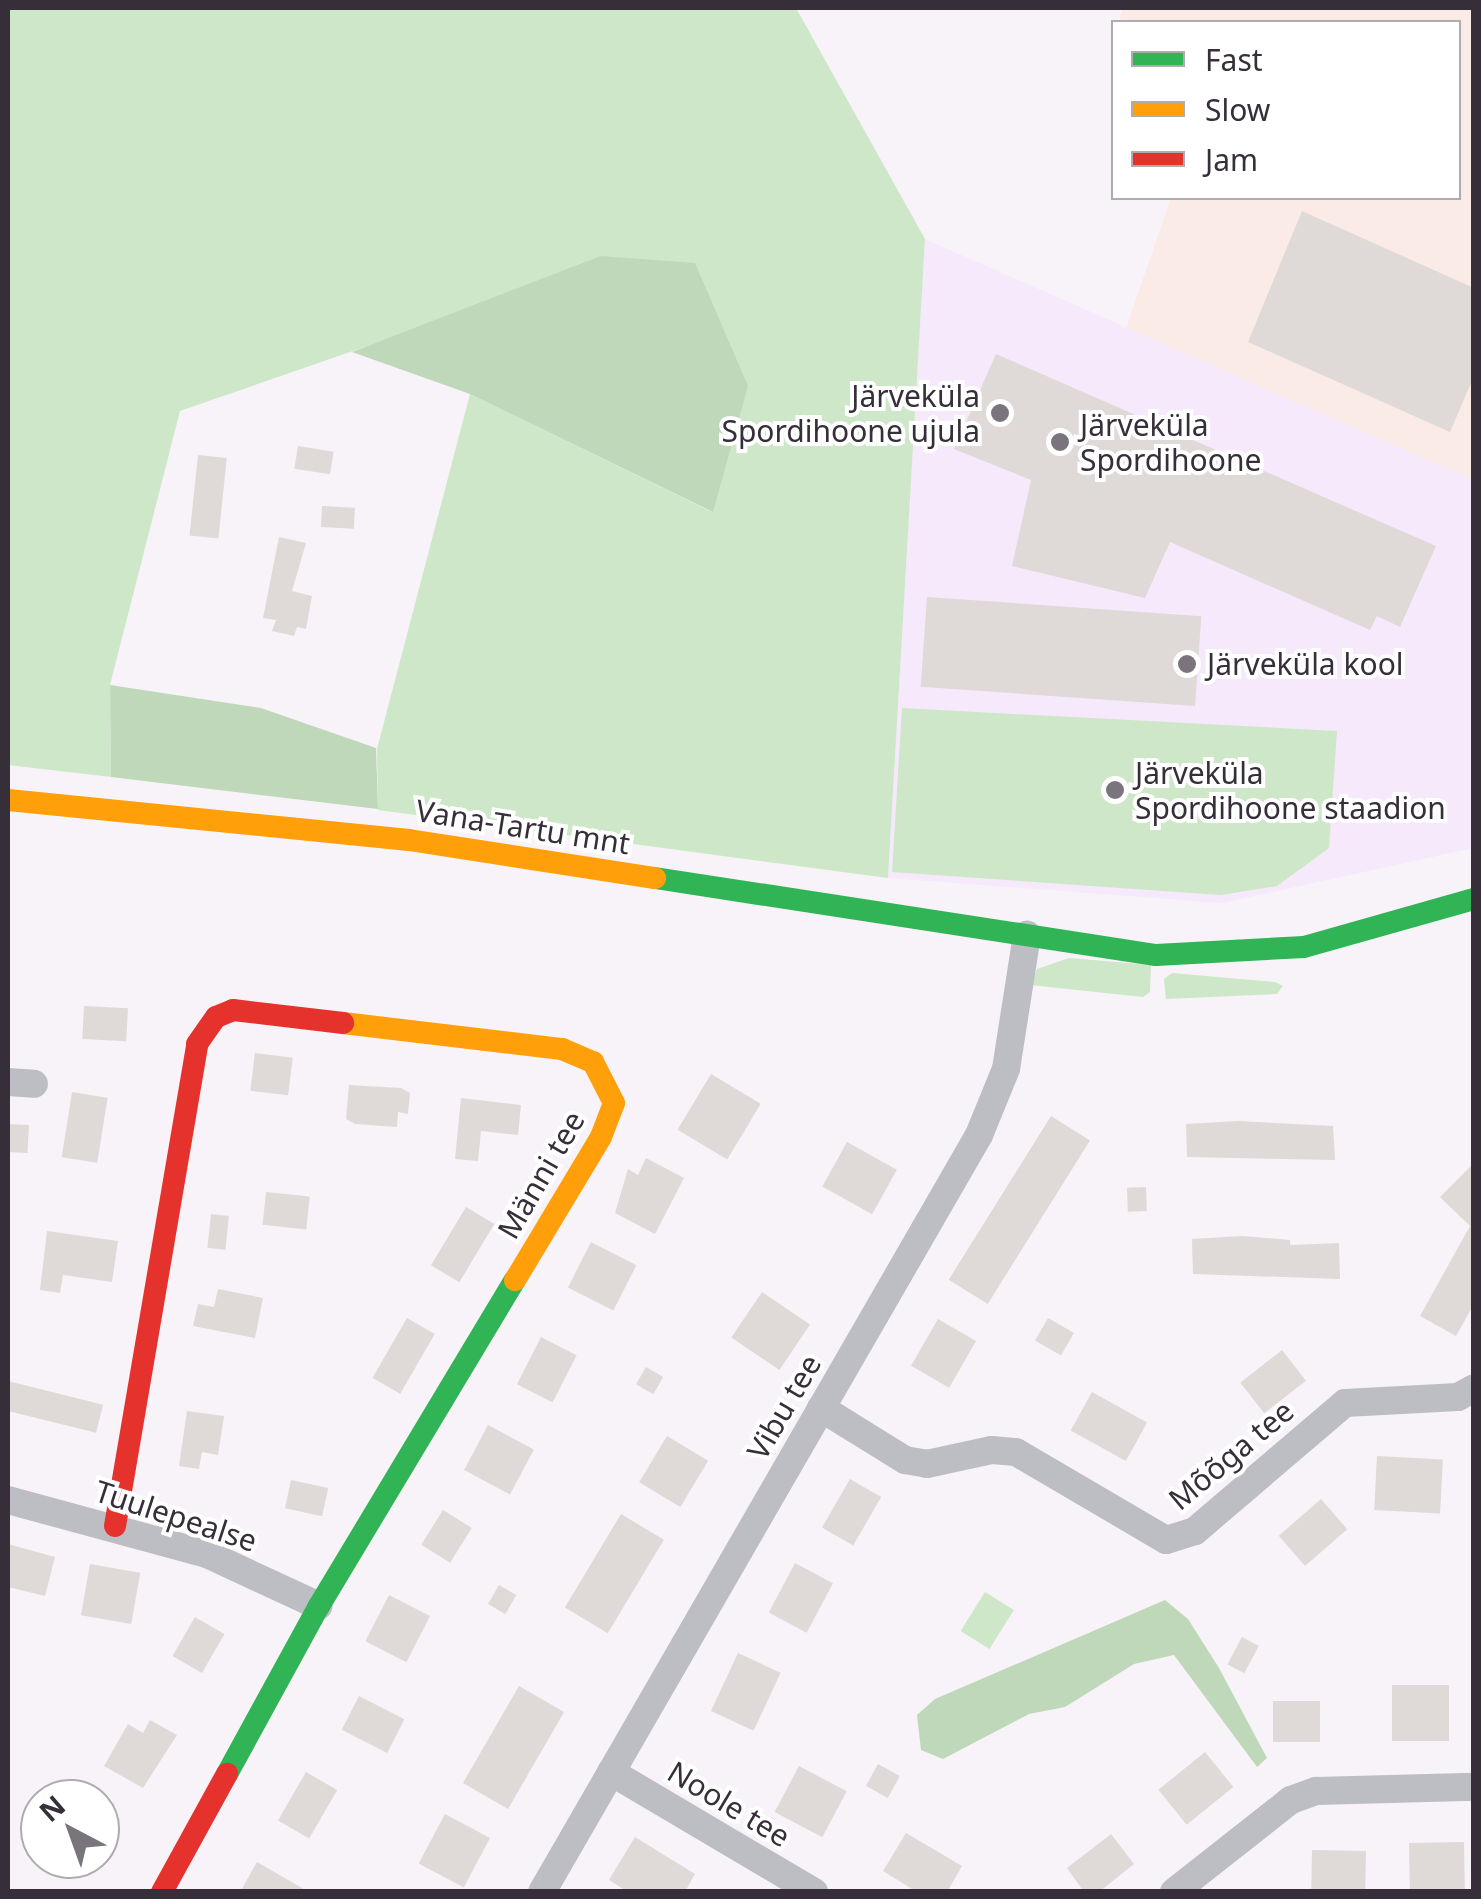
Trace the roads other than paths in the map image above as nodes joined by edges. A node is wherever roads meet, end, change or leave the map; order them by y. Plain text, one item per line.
1 (8, 800) edge
2 (1439, 883) dead end
3 (1474, 899) edge
4 (1027, 934) junction
5 (1474, 1388) edge
6 (821, 1408) junction
7 (8, 1500) edge
8 (116, 1526) junction
9 (319, 1606) junction
10 (611, 1772) junction
11 (1474, 1787) edge
12 (162, 1892) edge
13 (542, 1892) edge
14 (814, 1892) edge
15 (1174, 1892) edge

1 - 4 street, Vana-Tartu mnt
2 - 4 street, Vana-Tartu mnt
3 - 4 street, Vana-Tartu mnt
4 - 6 street, Vibu tee
5 - 6 street, Mõõga tee
6 - 10 street, Vibu tee
7 - 8 street, Tuulepealse
8 - 9 street, Tuulepealse
8 - 9 street, Männi tee
9 - 12 street, Männi tee
10 - 13 street, Vibu tee
10 - 14 street, Noole tee
11 - 15 street

